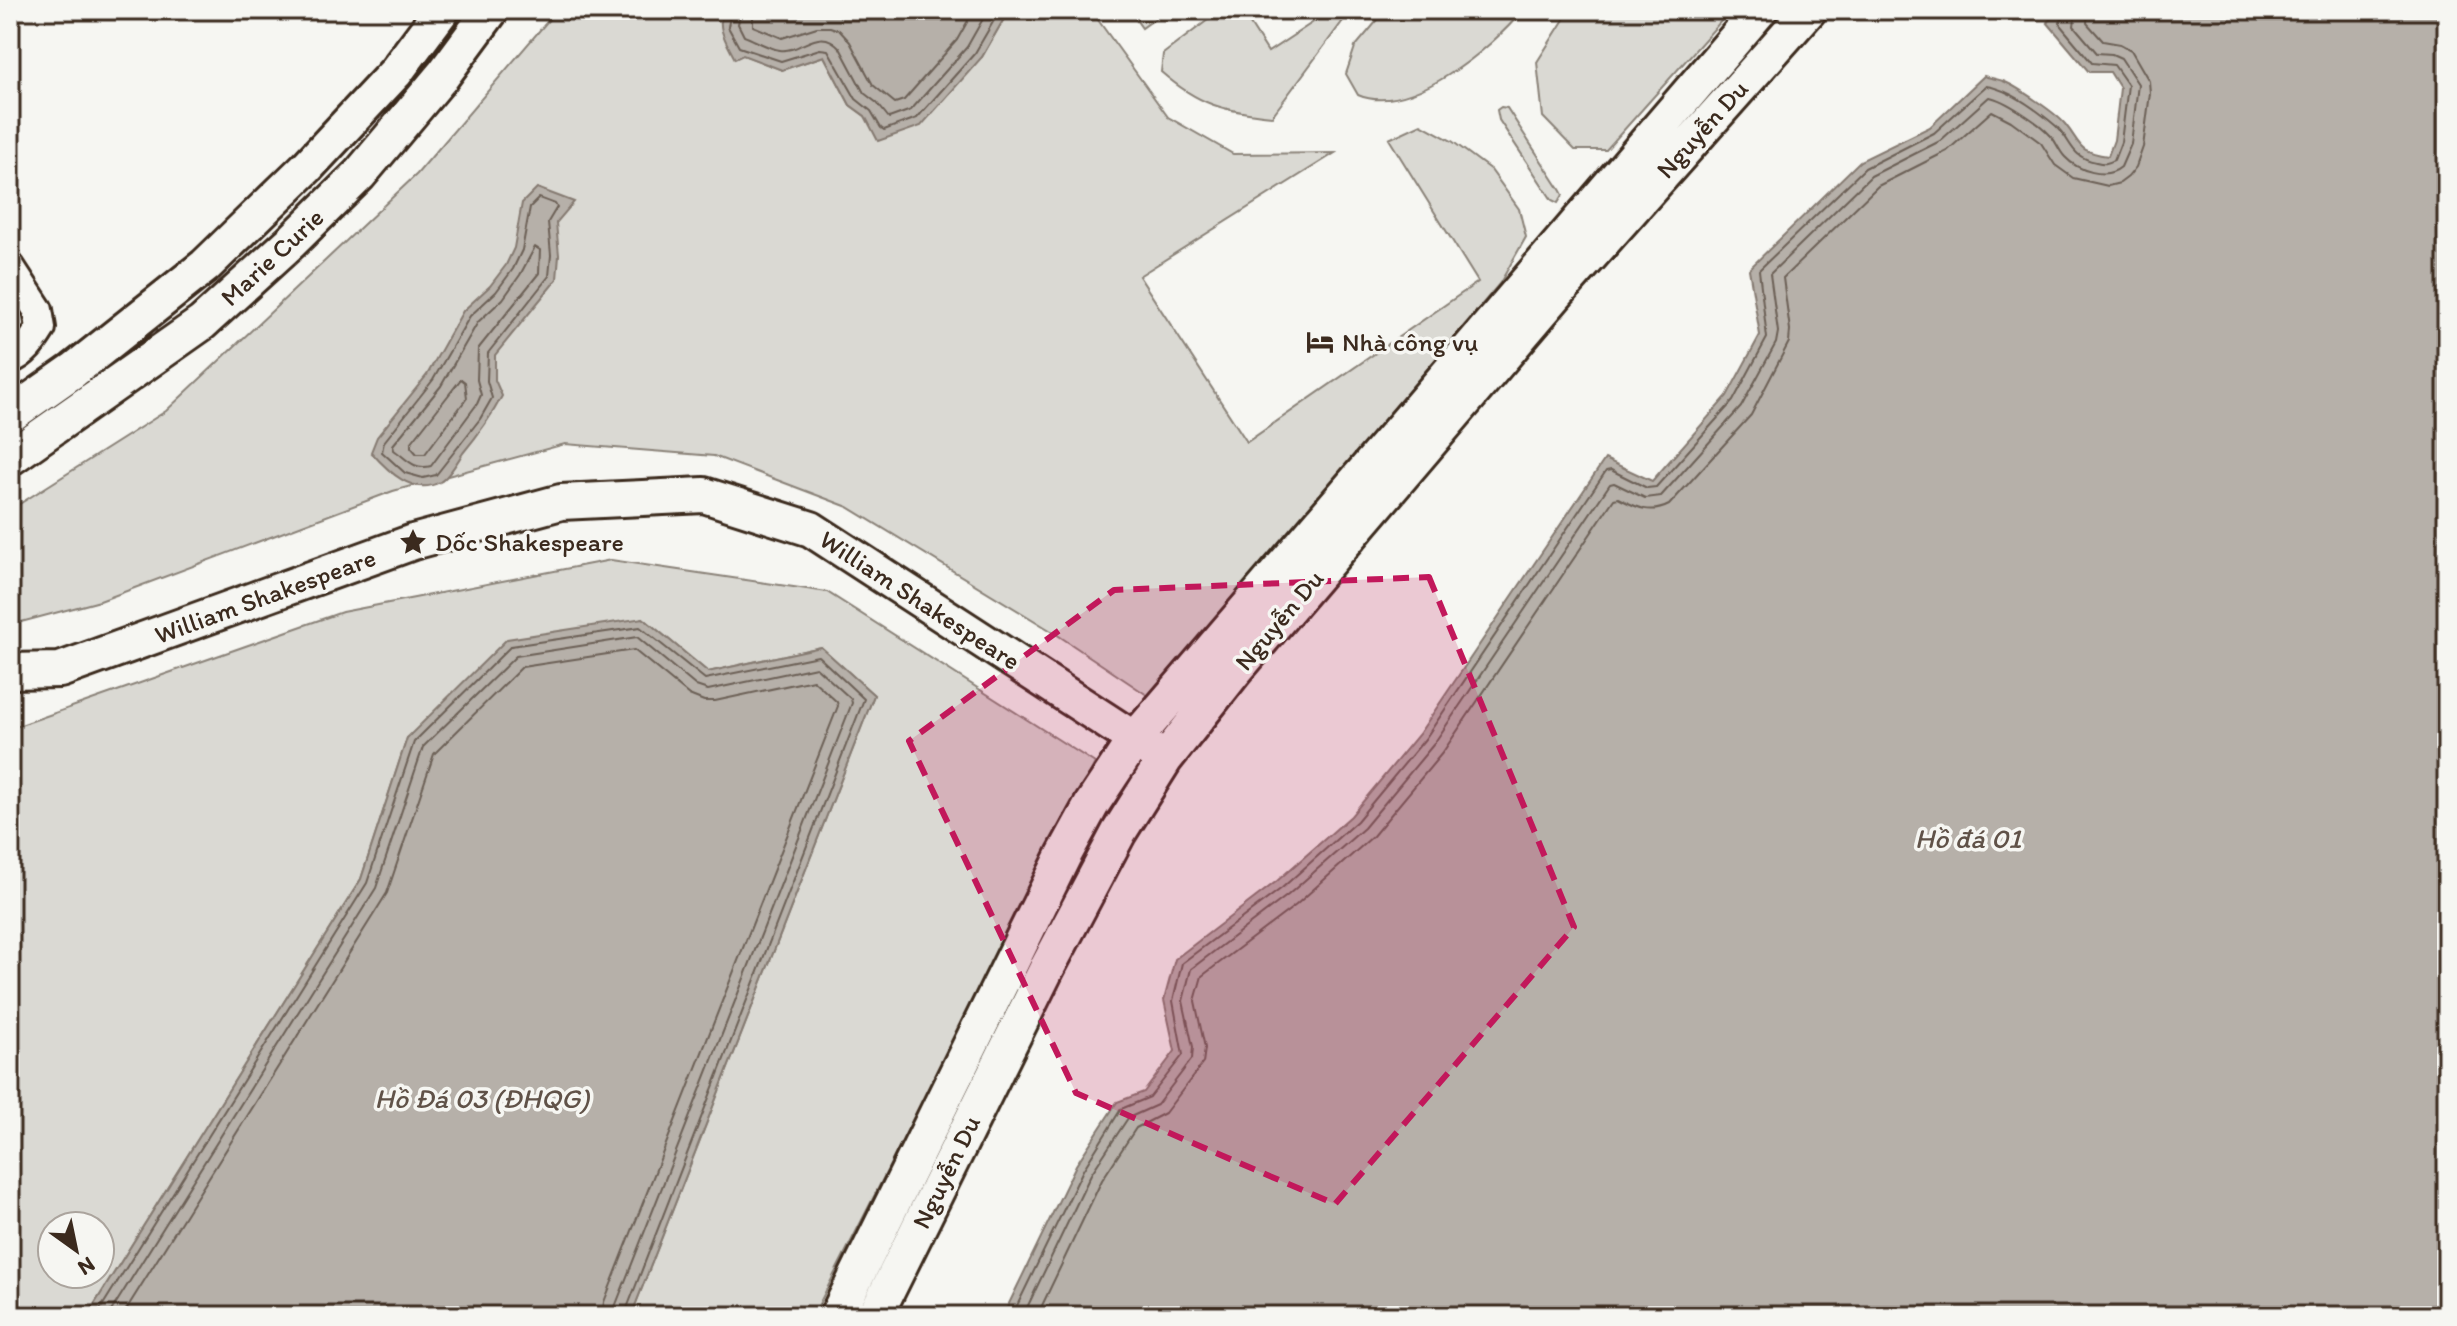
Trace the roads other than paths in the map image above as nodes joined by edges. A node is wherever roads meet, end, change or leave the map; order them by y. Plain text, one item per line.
1 (442, 10) edge
2 (491, 10) edge
3 (1760, 10) edge
4 (1809, 10) edge
5 (10, 267) edge
6 (10, 359) edge
7 (10, 415) edge
8 (10, 458) edge
9 (10, 671) edge
10 (1135, 739) junction
11 (1165, 759) junction
12 (837, 1316) edge
13 (875, 1316) edge

1 - 7 street, Marie Curie
2 - 8 street, Marie Curie
3 - 10 street, Nguyễn Du
4 - 11 street, Nguyễn Du
5 - 6 street
9 - 10 street, William Shakespeare
10 - 11 street, William Shakespeare
10 - 12 street, Nguyễn Du
11 - 13 street, Nguyễn Du

